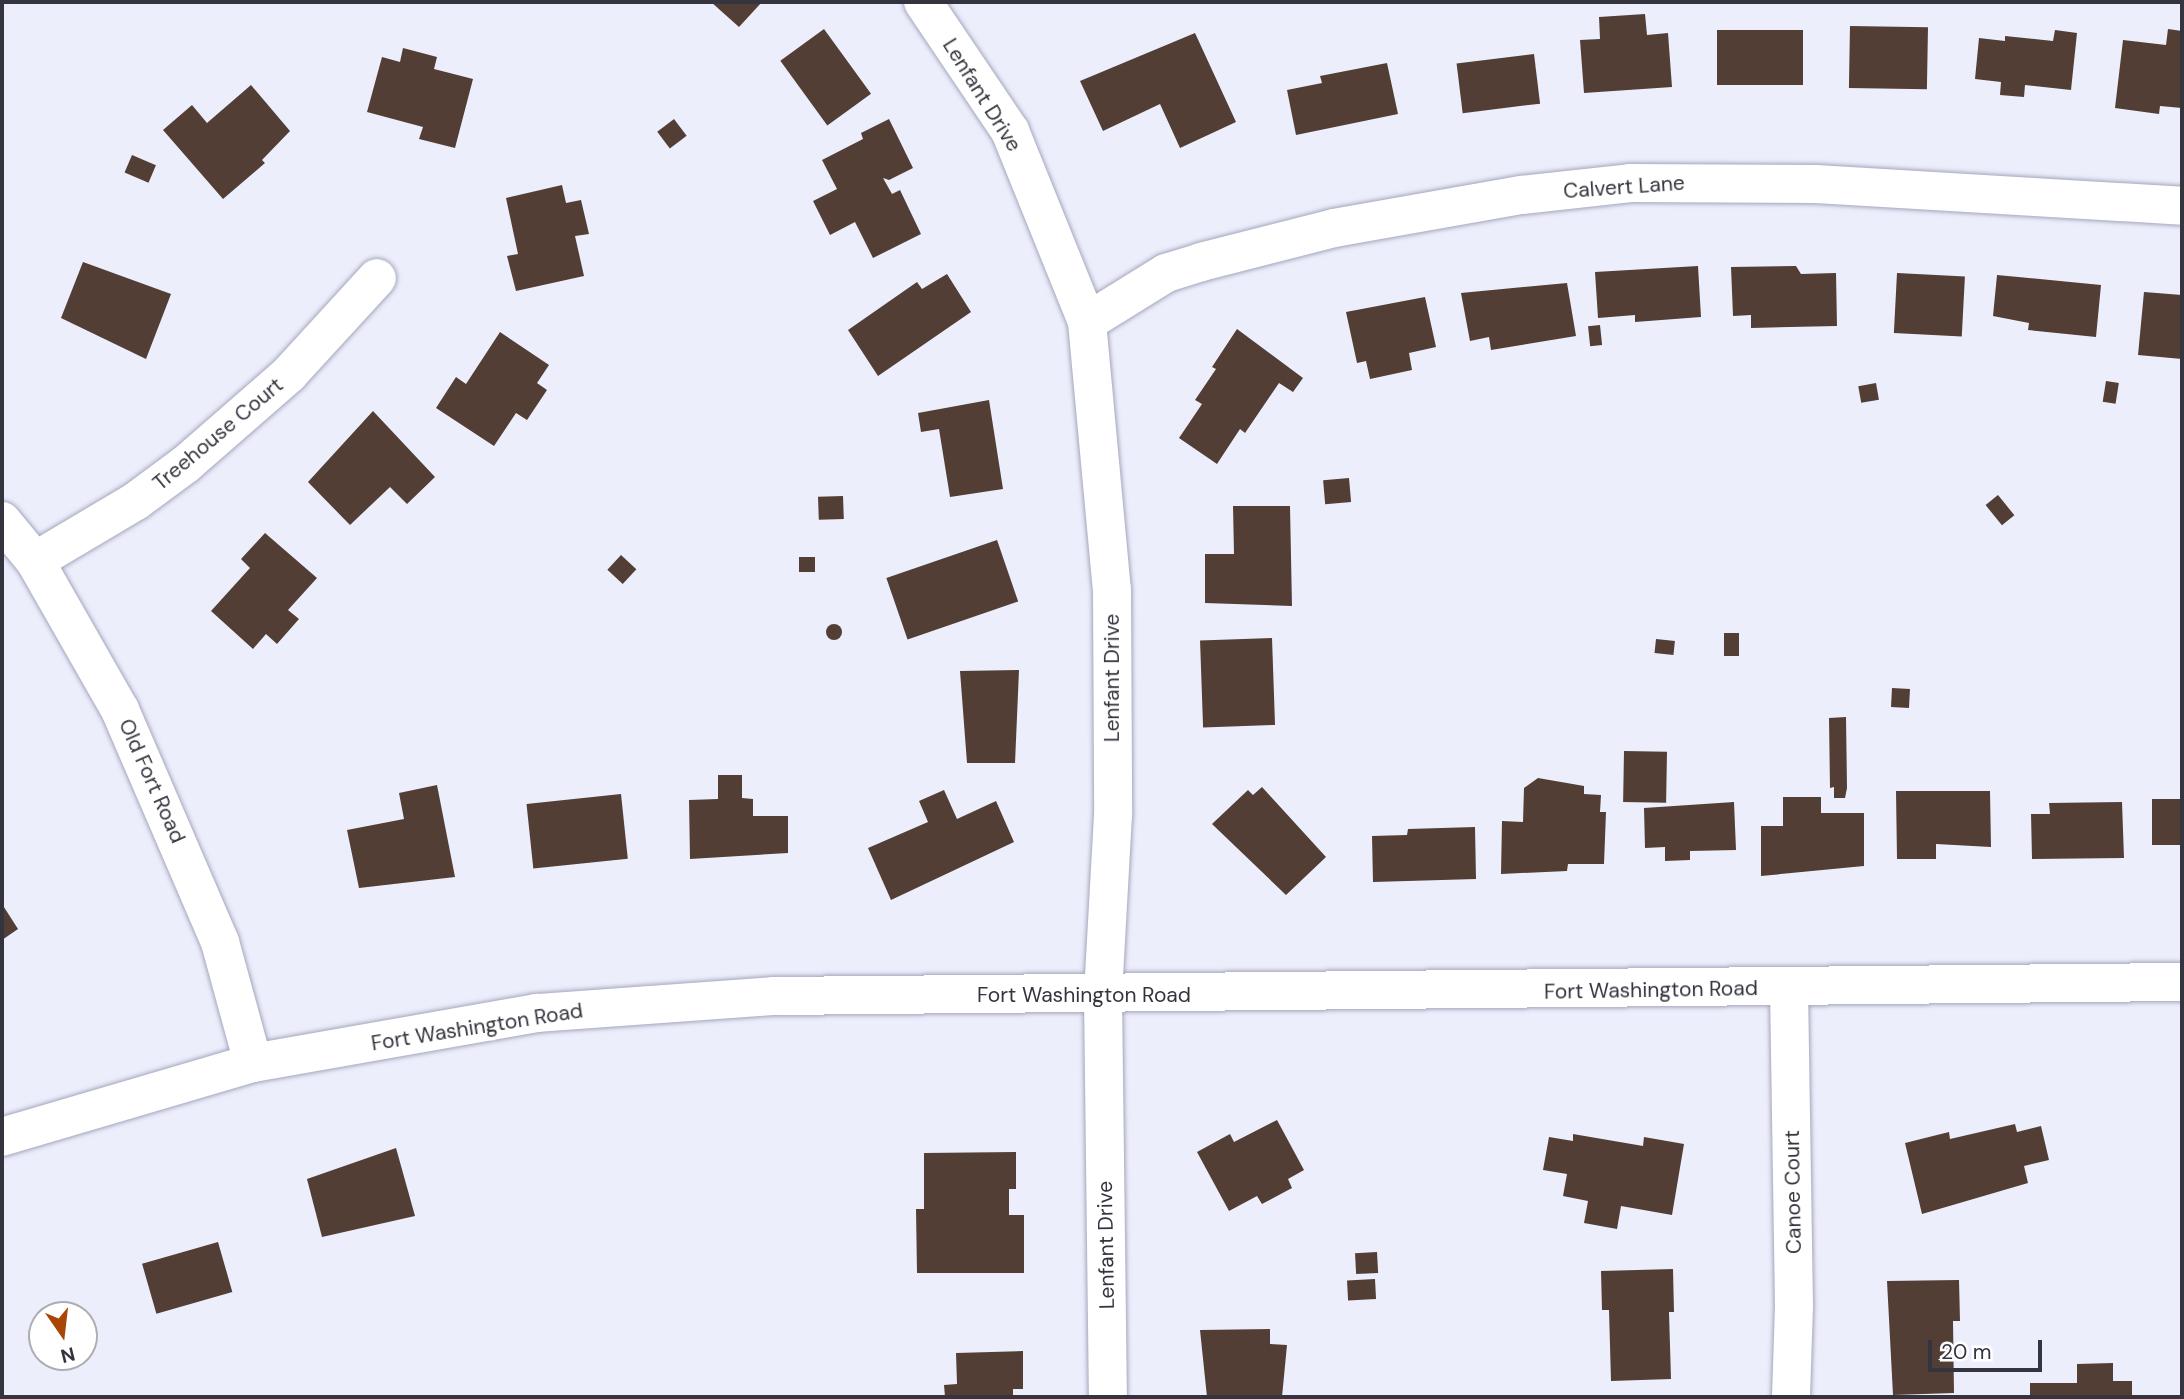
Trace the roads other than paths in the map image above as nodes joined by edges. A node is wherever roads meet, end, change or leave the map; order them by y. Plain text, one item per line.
1 (923, 2) edge
2 (2182, 206) edge
3 (377, 278) dead end
4 (1087, 322) junction
5 (2, 521) edge
6 (35, 561) junction
7 (2182, 982) edge
8 (1789, 988) junction
9 (1103, 996) junction
10 (253, 1063) junction
11 (2, 1136) edge
12 (1108, 1397) edge
13 (1791, 1397) edge

1 - 4 street, Lenfant Drive
2 - 4 street, Calvert Lane
3 - 6 street, Treehouse Court
4 - 9 street, Lenfant Drive
5 - 6 street, Old Fort Road
6 - 10 street, Old Fort Road
7 - 8 street, Fort Washington Road
8 - 9 street, Fort Washington Road
8 - 13 street, Canoe Court
9 - 10 street, Fort Washington Road
9 - 12 street, Lenfant Drive
10 - 11 street, Fort Washington Road

